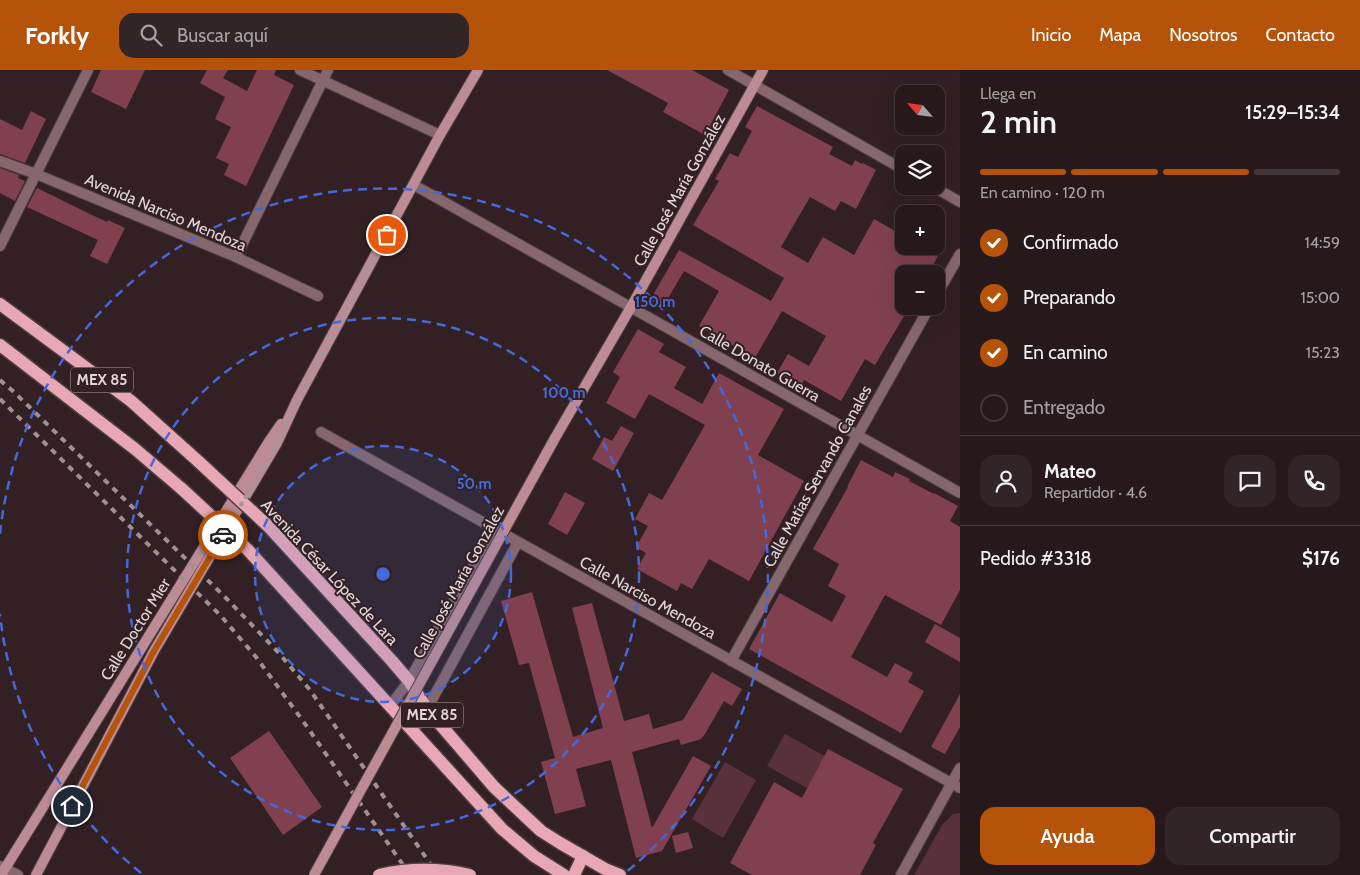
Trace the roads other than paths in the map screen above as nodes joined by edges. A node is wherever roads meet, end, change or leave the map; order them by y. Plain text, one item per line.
1 (88, 70) edge
2 (300, 70) edge
3 (328, 70) edge
4 (478, 70) edge
5 (728, 70) edge
6 (764, 70) edge
7 (323, 81) junction
8 (755, 86) junction
9 (440, 135) junction
10 (0, 161) edge
11 (895, 165) edge
12 (36, 174) junction
13 (414, 185) junction
14 (945, 193) edge
15 (960, 202) edge
16 (0, 246) edge
17 (960, 254) edge
18 (236, 257) junction
19 (945, 280) edge
20 (318, 296) dead end
21 (0, 304) edge
22 (631, 307) junction
23 (925, 315) edge
24 (0, 345) edge
25 (297, 400) junction
26 (321, 432) dead end
27 (857, 436) junction
28 (960, 494) edge
29 (494, 529) junction
30 (518, 542) junction
31 (731, 661) junction
32 (410, 681) junction
33 (390, 706) junction
34 (427, 709) junction
35 (412, 731) junction
36 (960, 768) edge
37 (956, 786) edge
38 (583, 856) junction
39 (2, 870) edge
40 (18, 875) edge
41 (36, 875) edge
42 (314, 875) edge
43 (379, 875) edge
44 (470, 875) edge
45 (564, 875) edge
46 (574, 875) edge
47 (620, 875) edge
48 (901, 875) edge

1 - 12 street
2 - 7 street
3 - 7 street
4 - 9 main road, Calle Doctor Mier
5 - 8 street
6 - 8 main road, Calle José María González
7 - 9 street
7 - 18 street
8 - 11 street
8 - 22 main road, Calle José María González
9 - 13 main road, Calle Doctor Mier
10 - 12 street, Avenida Narciso Mendoza
12 - 16 street
12 - 18 street, Avenida Narciso Mendoza
13 - 22 street, Calle Donato Guerra
13 - 25 main road, Calle Doctor Mier
14 - 15 street
17 - 19 street
18 - 20 street, Avenida Narciso Mendoza
21 - 32 main road, Avenida César López de Lara / MEX 85, bridge
22 - 27 street, Calle Donato Guerra
22 - 42 main road, Calle José María González, bridge
23 - 27 street, Calle Matías Servando Canales
24 - 33 main road, MEX 85, bridge
25 - 39 main road, Calle Doctor Mier
25 - 41 main road, Calle Doctor Mier
26 - 29 street, Calle Narciso Mendoza
27 - 28 street, Calle Donato Guerra
27 - 31 street, Calle Matías Servando Canales
29 - 30 street, Calle Narciso Mendoza
29 - 32 street
30 - 31 street, Calle Narciso Mendoza
30 - 34 street
31 - 37 street, Calle Narciso Mendoza
32 - 33 street
32 - 34 main road, Avenida César López de Lara / MEX 85
33 - 35 main road, MEX 85
34 - 35 street
34 - 38 main road, Avenida César López de Lara / MEX 85
35 - 45 main road, MEX 85
36 - 37 street
37 - 48 street
38 - 46 main road
38 - 47 main road, Avenida César López de Lara / MEX 85
39 - 40 street
43 - 44 main road, bridge

